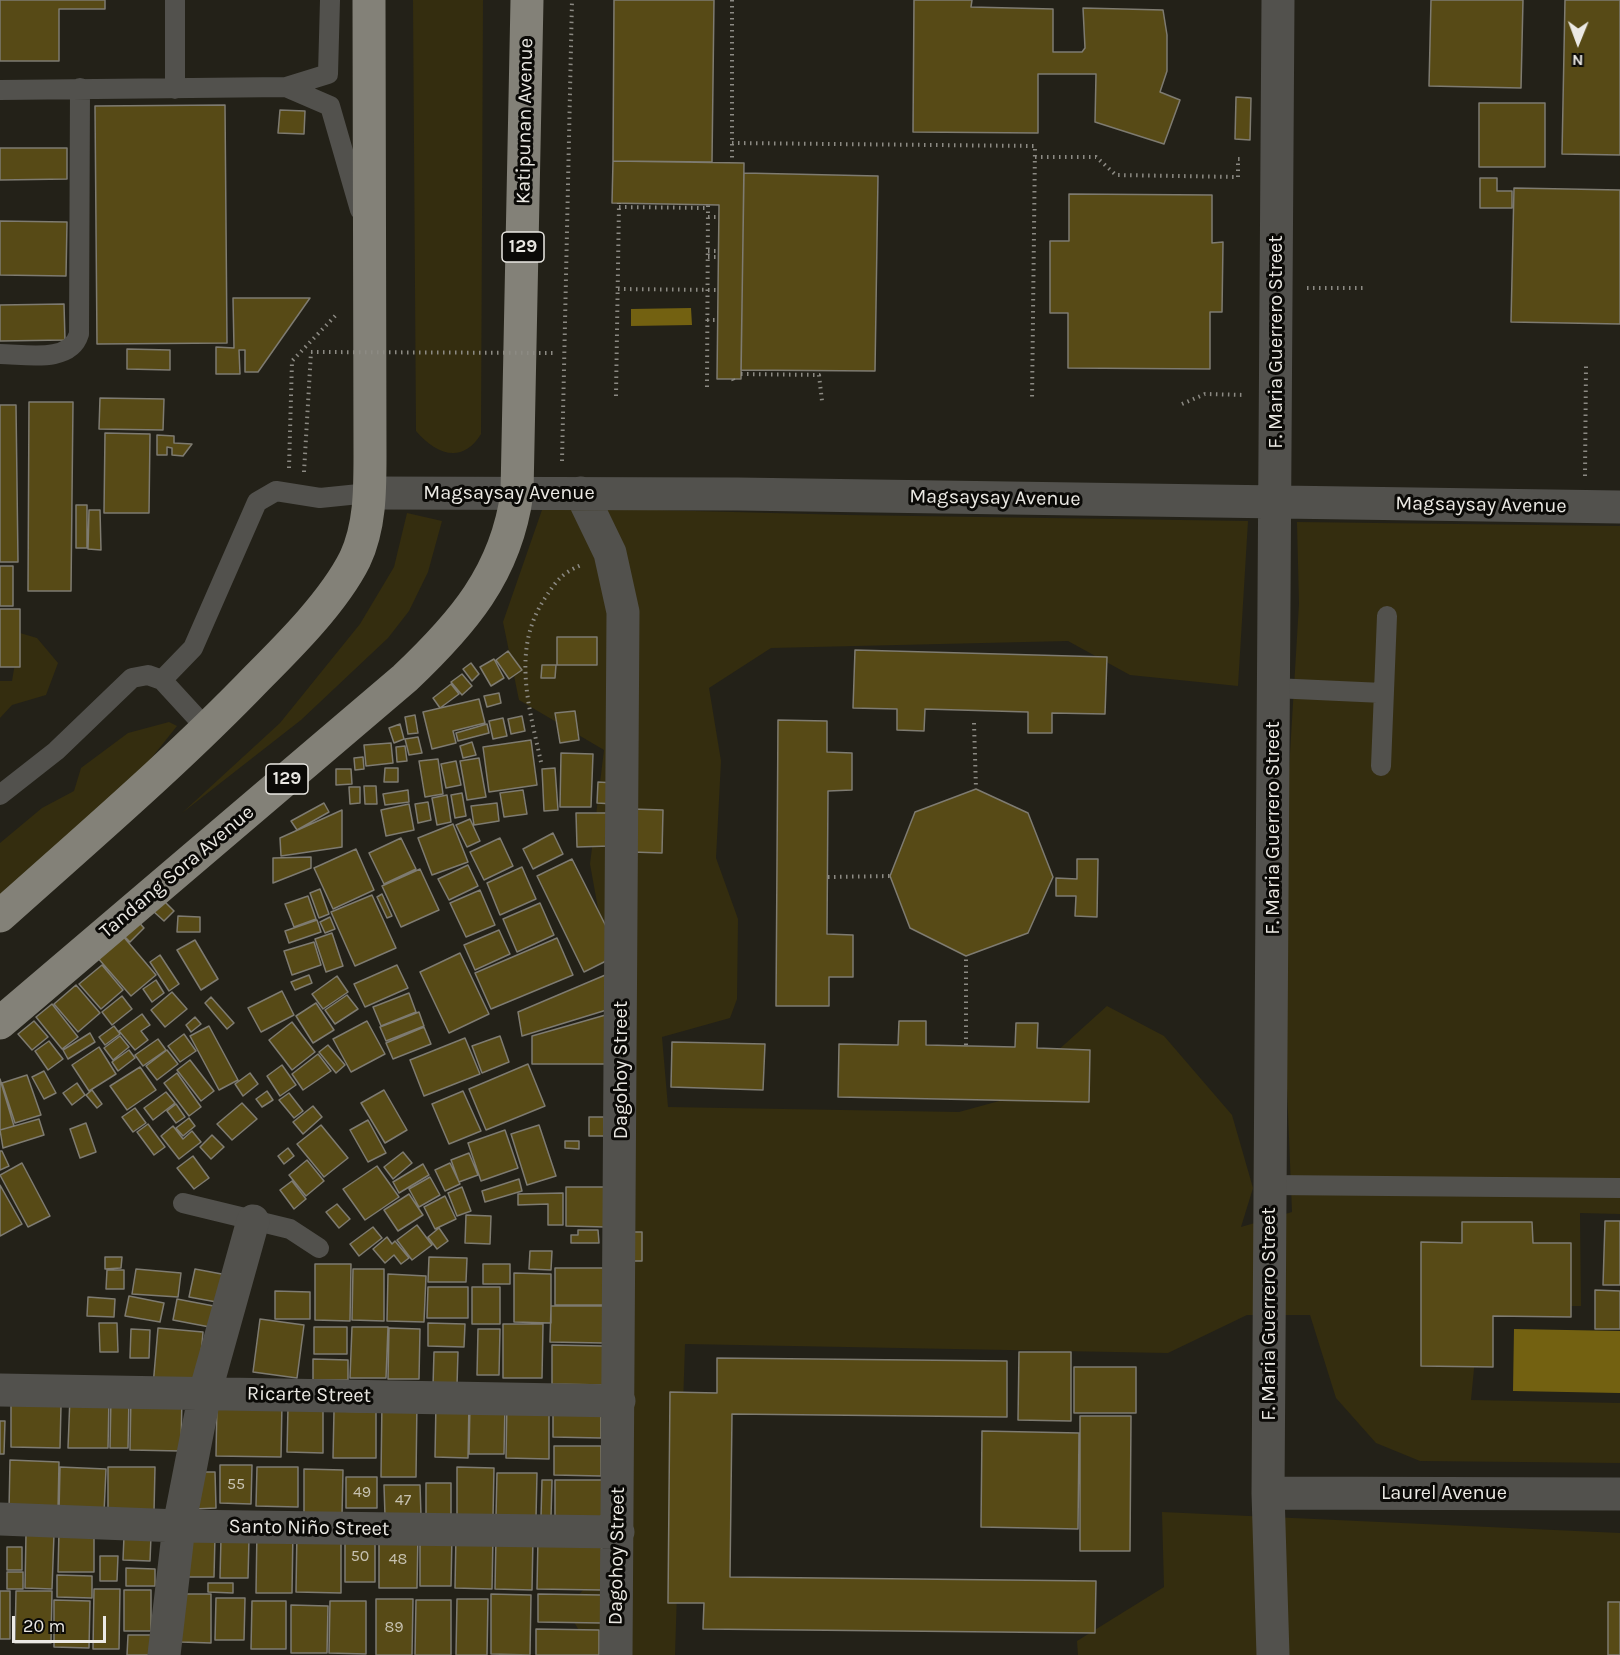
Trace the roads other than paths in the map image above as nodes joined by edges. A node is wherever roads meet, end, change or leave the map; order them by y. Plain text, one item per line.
1 (175, 0) edge
2 (330, 0) edge
3 (369, 0) edge
4 (527, 0) edge
5 (1278, 0) edge
6 (286, 87) junction
7 (80, 88) junction
8 (175, 89) junction
9 (0, 90) edge
10 (371, 265) junction
11 (0, 354) edge
12 (369, 493) junction
13 (517, 493) junction
14 (571, 494) junction
15 (1275, 502) junction
16 (1620, 507) edge
17 (1386, 616) dead end
18 (162, 680) junction
19 (1274, 688) junction
20 (1383, 693) junction
21 (207, 729) junction
22 (1381, 766) dead end
23 (0, 795) edge
24 (0, 916) edge
25 (0, 1023) edge
26 (1270, 1185) junction
27 (1620, 1188) edge
28 (183, 1203) dead end
29 (253, 1221) junction
30 (319, 1248) dead end
31 (0, 1390) edge
32 (205, 1393) junction
33 (619, 1401) junction
34 (1268, 1493) junction
35 (1620, 1494) edge
36 (0, 1519) edge
37 (179, 1526) junction
38 (618, 1532) junction
39 (164, 1655) edge
40 (616, 1655) edge
41 (1273, 1655) edge

1 - 8 lane
2 - 6 lane
3 - 10 main road
4 - 13 main road, Katipunan Avenue / 129
5 - 15 street, F. Maria Guerrero Street
6 - 8 lane
6 - 10 lane
7 - 8 lane
7 - 9 lane
7 - 11 lane
10 - 12 main road
12 - 13 street, Magsaysay Avenue
12 - 18 lane
12 - 21 main road
13 - 14 street, Magsaysay Avenue
13 - 25 main road, Tandang Sora Avenue / 129
14 - 15 street, Magsaysay Avenue
14 - 33 street, Dagohoy Street
15 - 16 street, Magsaysay Avenue
15 - 19 street, F. Maria Guerrero Street
17 - 20 lane
18 - 21 lane
18 - 23 lane
19 - 20 lane
19 - 26 street, F. Maria Guerrero Street
20 - 22 lane
21 - 24 main road
26 - 27 lane
26 - 34 street, F. Maria Guerrero Street
28 - 29 lane
29 - 30 lane
29 - 32 street
31 - 32 street, Ricarte Street
32 - 33 street, Ricarte Street
32 - 37 street
33 - 38 street, Dagohoy Street
34 - 35 street, Laurel Avenue
34 - 41 street, F. Maria Guerrero Street
36 - 37 street, Santo Niño Street
37 - 38 street, Santo Niño Street
37 - 39 street
38 - 40 street, Dagohoy Street

